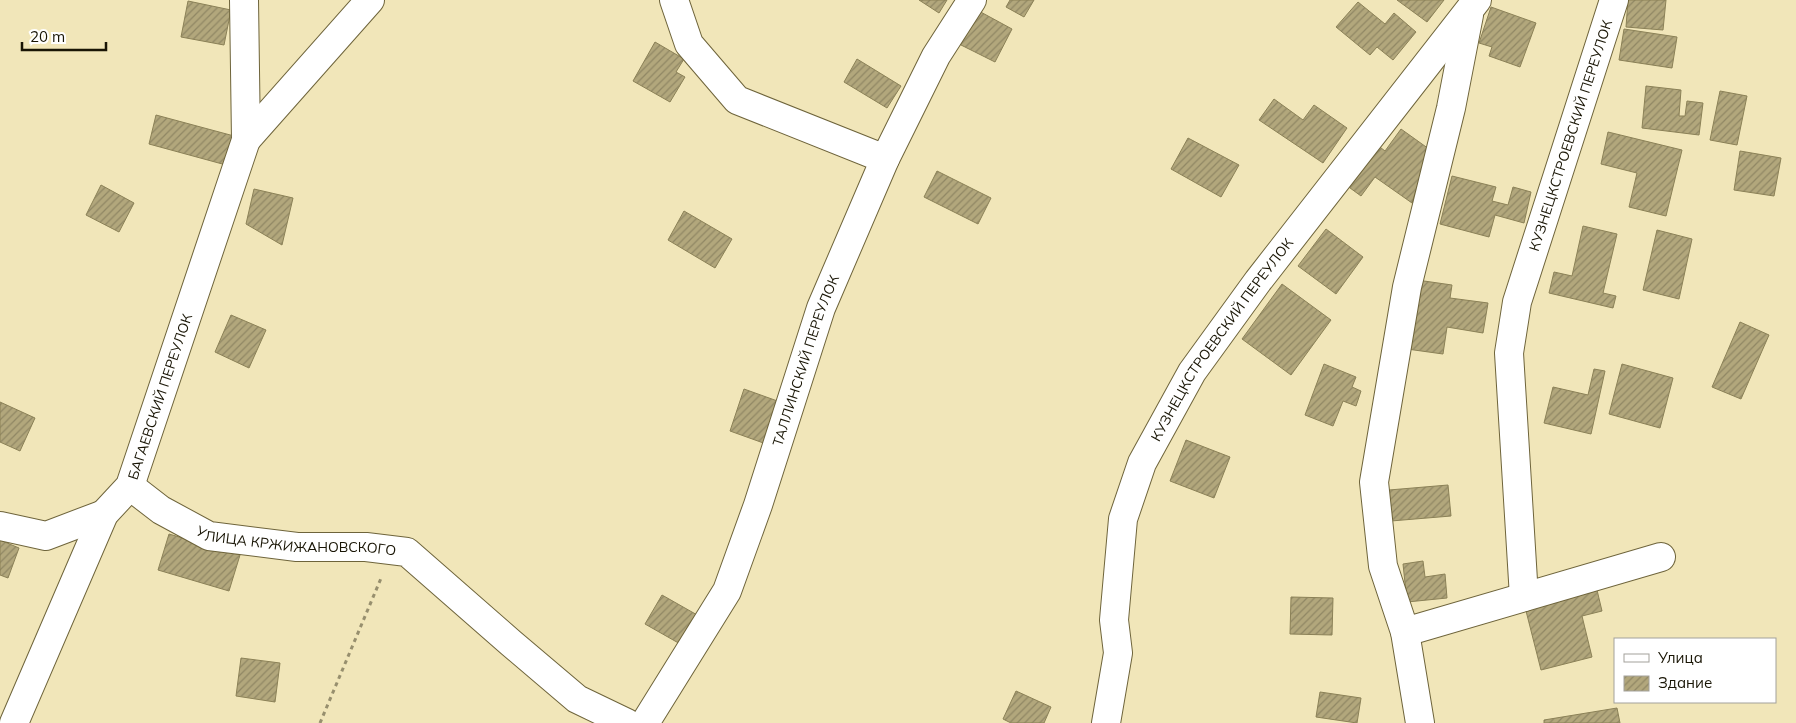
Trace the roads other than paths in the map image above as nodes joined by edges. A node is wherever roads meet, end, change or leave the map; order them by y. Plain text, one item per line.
1 (244, 0) edge
2 (370, 0) edge
3 (674, 0) edge
4 (972, 0) edge
5 (1614, 0) edge
6 (1474, 6) edge
7 (246, 140) junction
8 (885, 159) junction
9 (130, 486) junction
10 (104, 514) junction
11 (0, 526) edge
12 (1661, 557) dead end
13 (1524, 597) junction
14 (1405, 632) junction
15 (14, 723) edge
16 (627, 723) edge
17 (645, 723) edge
18 (1106, 723) edge
19 (1420, 723) edge

1 - 7 street, БАГАЕВСКИЙ ПЕРЕУЛОК
2 - 7 street, БАГАЕВСКИЙ ПЕРЕУЛОК
3 - 8 street
4 - 8 street, ТАЛЛИНСКИЙ ПЕРЕУЛОК
5 - 13 street, КУЗНЕЦКСТРОЕВСКИЙ ПЕРЕУЛОК
6 - 14 street, КУЗНЕЦКСТРОЕВСКИЙ ПЕРЕУЛОК
6 - 18 street, КУЗНЕЦКСТРОЕВСКИЙ ПЕРЕУЛОК
7 - 9 street, БАГАЕВСКИЙ ПЕРЕУЛОК
8 - 17 street, ТАЛЛИНСКИЙ ПЕРЕУЛОК
9 - 10 street, БАГАЕВСКИЙ ПЕРЕУЛОК
9 - 16 street, УЛИЦА КРЖИЖАНОВСКОГО
10 - 11 street
10 - 15 street, БАГАЕВСКИЙ ПЕРЕУЛОК
12 - 13 street
13 - 14 street
14 - 19 street, КУЗНЕЦКСТРОЕВСКИЙ ПЕРЕУЛОК

